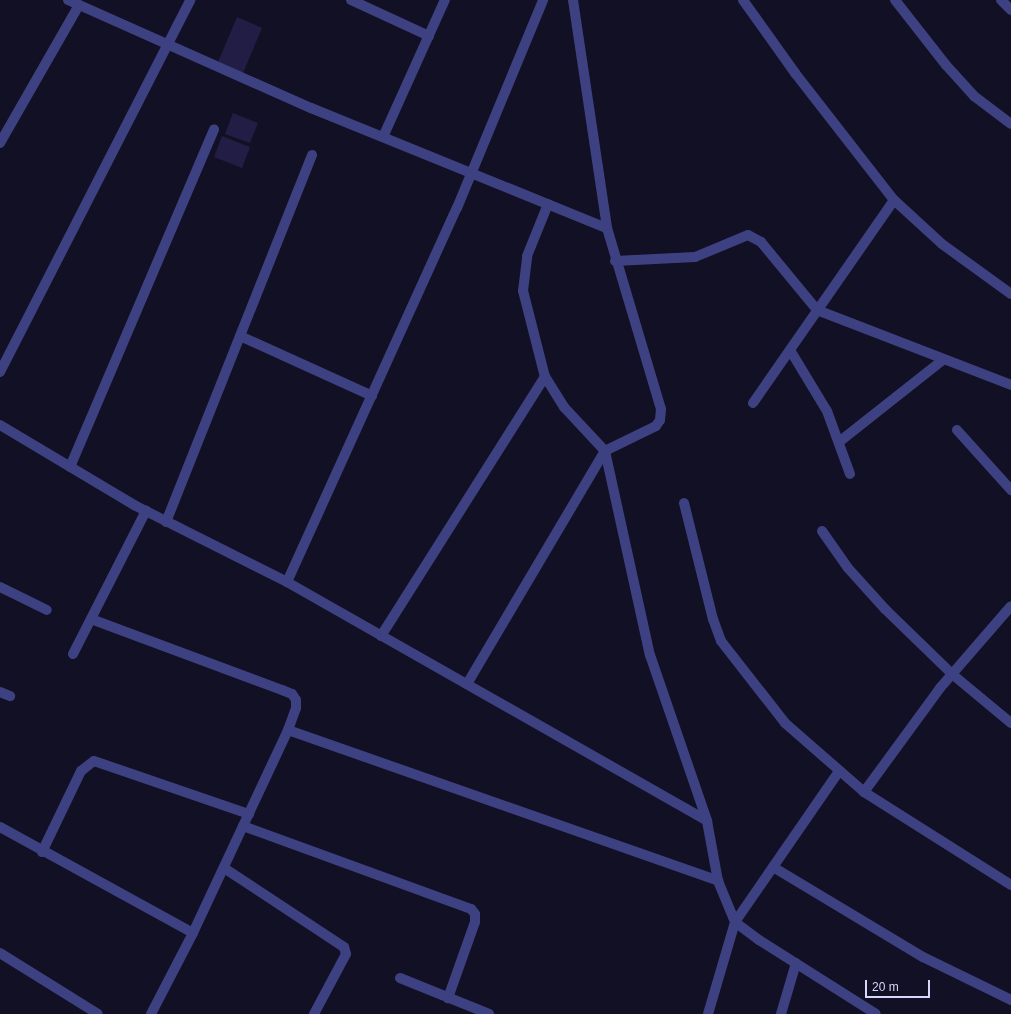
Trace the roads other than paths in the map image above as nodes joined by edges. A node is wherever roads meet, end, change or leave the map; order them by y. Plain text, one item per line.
1 (68, 0) edge
2 (190, 0) edge
3 (351, 0) edge
4 (445, 0) edge
5 (543, 0) edge
6 (573, 0) edge
7 (743, 0) edge
8 (896, 0) edge
9 (1001, 0) edge
10 (79, 5) junction
11 (1011, 10) edge
12 (429, 36) junction
13 (168, 44) junction
14 (1011, 124) edge
15 (214, 129) dead end
16 (383, 137) junction
17 (0, 143) edge
18 (312, 156) dead end
19 (471, 173) junction
20 (894, 200) junction
21 (548, 204) junction
22 (607, 228) junction
23 (616, 261) junction
24 (1010, 291) edge
25 (817, 310) junction
26 (240, 336) junction
27 (790, 350) junction
28 (943, 360) junction
29 (0, 372) edge
30 (545, 377) junction
31 (1011, 385) edge
32 (372, 396) junction
33 (753, 403) dead end
34 (0, 425) edge
35 (957, 430) dead end
36 (839, 442) junction
37 (605, 451) junction
38 (70, 467) junction
39 (850, 474) dead end
40 (1011, 490) edge
41 (684, 503) dead end
42 (146, 512) junction
43 (166, 522) junction
44 (822, 531) dead end
45 (287, 582) junction
46 (0, 587) edge
47 (1011, 606) edge
48 (47, 610) dead end
49 (91, 619) junction
50 (381, 636) junction
51 (73, 654) dead end
52 (952, 674) junction
53 (467, 684) junction
54 (1011, 722) edge
55 (288, 730) junction
56 (839, 771) junction
57 (864, 792) junction
58 (249, 814) junction
59 (707, 821) junction
60 (243, 826) junction
61 (0, 827) edge
62 (42, 852) junction
63 (224, 868) junction
64 (773, 868) junction
65 (718, 881) junction
66 (1011, 885) edge
67 (735, 922) junction
68 (193, 934) junction
69 (0, 953) edge
70 (796, 963) junction
71 (400, 978) dead end
72 (448, 998) junction
73 (1011, 1000) edge
74 (98, 1014) edge
75 (151, 1014) edge
76 (314, 1014) edge
77 (488, 1014) edge
78 (708, 1014) edge
79 (781, 1014) edge
80 (876, 1014) edge

1 - 10 street
2 - 13 street
3 - 12 street
4 - 12 street
5 - 19 street
6 - 22 street
7 - 20 street
8 - 14 street
9 - 11 street
10 - 13 street
10 - 17 street
12 - 16 street
13 - 16 street
13 - 29 street
15 - 38 street
16 - 19 street
18 - 26 street
19 - 21 street
19 - 32 street
20 - 24 street
20 - 25 street
21 - 22 street
21 - 30 street
22 - 23 street
23 - 25 street
23 - 37 street
25 - 27 street
25 - 28 street
26 - 32 street
26 - 43 street
27 - 33 street
27 - 36 street
28 - 31 street
28 - 36 street
30 - 37 street
30 - 50 street
32 - 45 street
34 - 38 street
35 - 40 street
36 - 39 street
37 - 53 street
37 - 59 street
38 - 42 street
41 - 56 street
42 - 43 street
42 - 49 street
43 - 45 street
44 - 52 street
45 - 50 street
46 - 48 street
47 - 52 street
49 - 51 street
49 - 55 street
50 - 53 street
52 - 54 street
52 - 57 street
53 - 59 street
55 - 58 street
55 - 65 street
56 - 57 street
56 - 64 street
57 - 66 street
58 - 60 street
58 - 62 street
59 - 65 street
60 - 63 street
60 - 72 street
61 - 62 street
62 - 68 street
63 - 68 street
63 - 76 street
64 - 67 street
64 - 73 street
65 - 67 street
67 - 70 street
67 - 78 street
68 - 75 street
69 - 74 street
70 - 79 street
70 - 80 street
71 - 72 street
72 - 77 street

